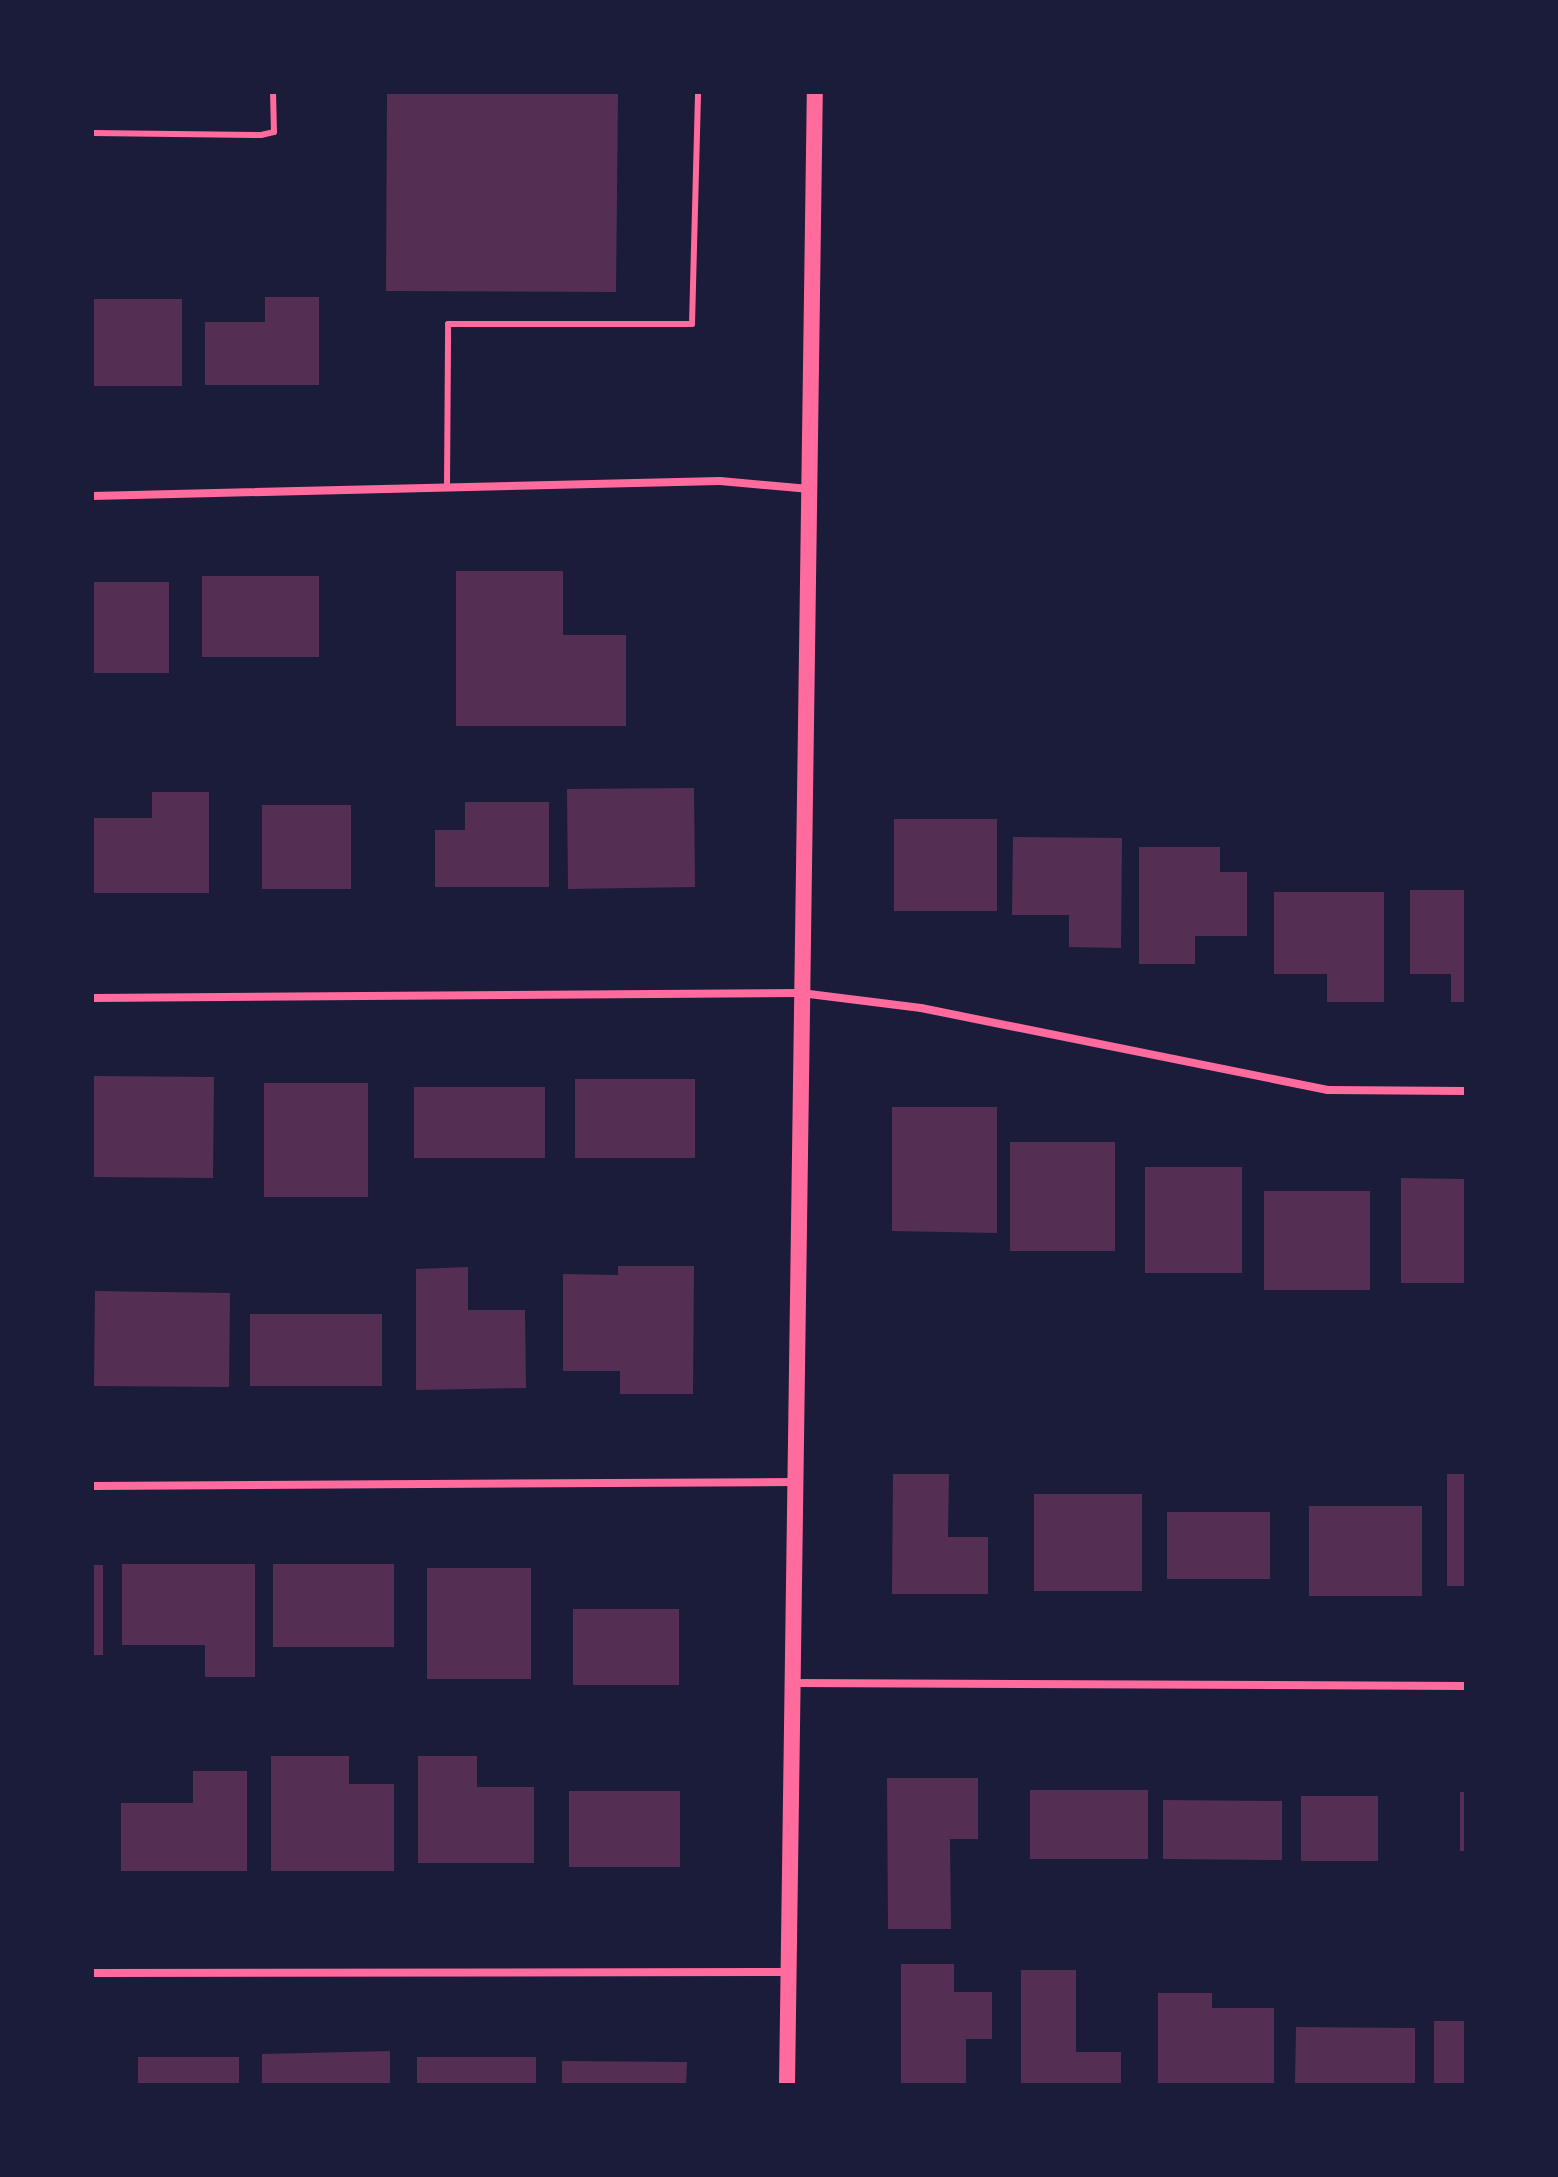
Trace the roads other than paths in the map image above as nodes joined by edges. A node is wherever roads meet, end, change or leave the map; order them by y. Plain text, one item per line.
1 (273, 92) edge
2 (698, 92) edge
3 (815, 92) edge
4 (92, 133) edge
5 (447, 485) junction
6 (811, 489) junction
7 (92, 496) edge
8 (801, 993) junction
9 (92, 998) edge
10 (1466, 1091) edge
11 (794, 1482) junction
12 (92, 1486) edge
13 (791, 1683) junction
14 (1466, 1686) edge
15 (789, 1972) junction
16 (92, 1973) edge
17 (787, 2085) edge

1 - 4 lane
2 - 5 lane
3 - 6 main road
5 - 6 street
5 - 7 street
6 - 8 main road
8 - 9 street
8 - 10 street
8 - 11 main road
11 - 12 street
11 - 13 main road
13 - 14 street
13 - 15 main road
15 - 16 street
15 - 17 main road

